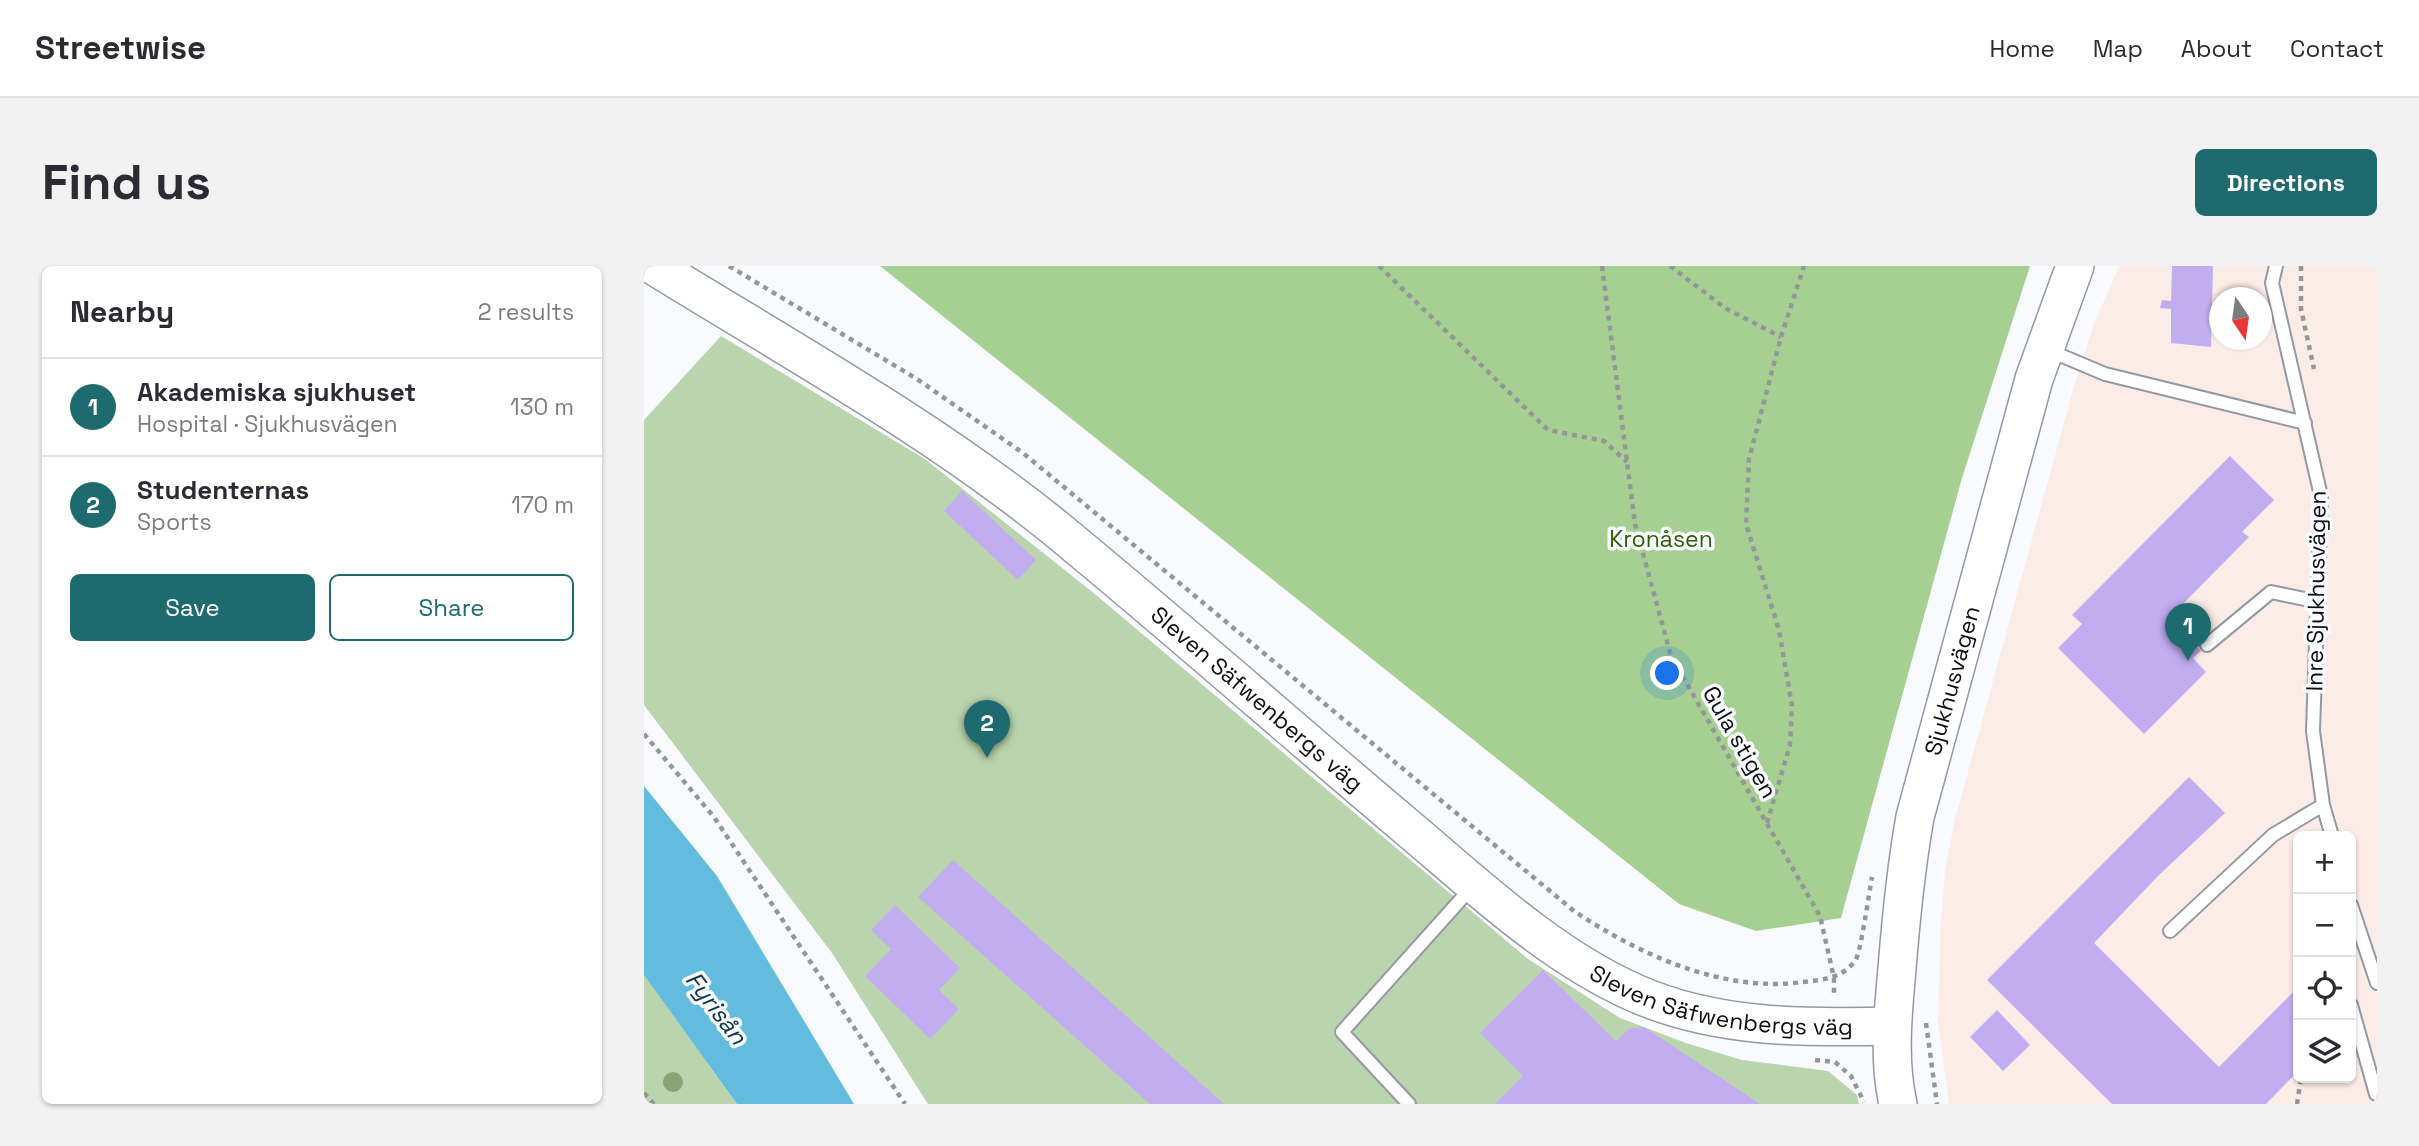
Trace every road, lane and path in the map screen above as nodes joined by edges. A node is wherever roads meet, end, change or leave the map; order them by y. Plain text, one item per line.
1 (654, 266) edge
2 (729, 266) edge
3 (1379, 266) edge
4 (1602, 266) edge
5 (1670, 266) edge
6 (1804, 266) edge
7 (2075, 266) edge
8 (2276, 266) edge
9 (2301, 266) edge
10 (1781, 337) junction
11 (2044, 349) junction
12 (2316, 377) dead end
13 (2305, 423) junction
14 (1628, 463) junction
15 (2319, 602) junction
16 (2207, 645) dead end
17 (644, 734) edge
18 (2323, 805) junction
19 (1766, 823) junction
20 (2331, 831) edge
21 (1474, 884) junction
22 (1866, 903) dead end
23 (2356, 920) edge
24 (2170, 931) dead end
25 (1834, 978) junction
26 (2377, 983) edge
27 (2355, 1020) edge
28 (1909, 1022) junction
29 (2300, 1083) edge
30 (644, 1093) edge
31 (2377, 1093) edge
32 (654, 1104) edge
33 (905, 1104) edge
34 (1409, 1104) edge
35 (1898, 1104) edge
36 (1937, 1104) edge
37 (2297, 1104) edge
38 (2370, 1104) edge

1 - 21 street, Sleven Säfwenbergs väg
2 - 25 path
3 - 14 path
4 - 14 path, Gula stigen
5 - 10 path
6 - 10 path
7 - 11 street, Sjukhusvägen
8 - 13 lane, Inre Sjukhusvägen
9 - 12 path
10 - 19 path
11 - 13 lane
11 - 28 street, Sjukhusvägen
13 - 15 lane, Inre Sjukhusvägen
14 - 19 path, Gula stigen
15 - 16 lane
15 - 18 lane, Inre Sjukhusvägen
17 - 33 path
18 - 20 lane, Inre Sjukhusvägen
18 - 24 lane
19 - 25 path, Gula stigen
21 - 28 street, Sleven Säfwenbergs väg
21 - 34 lane
22 - 25 path
23 - 26 lane
27 - 31 lane
28 - 35 street, Sjukhusvägen
28 - 36 path
29 - 37 path
30 - 32 path
31 - 38 lane

